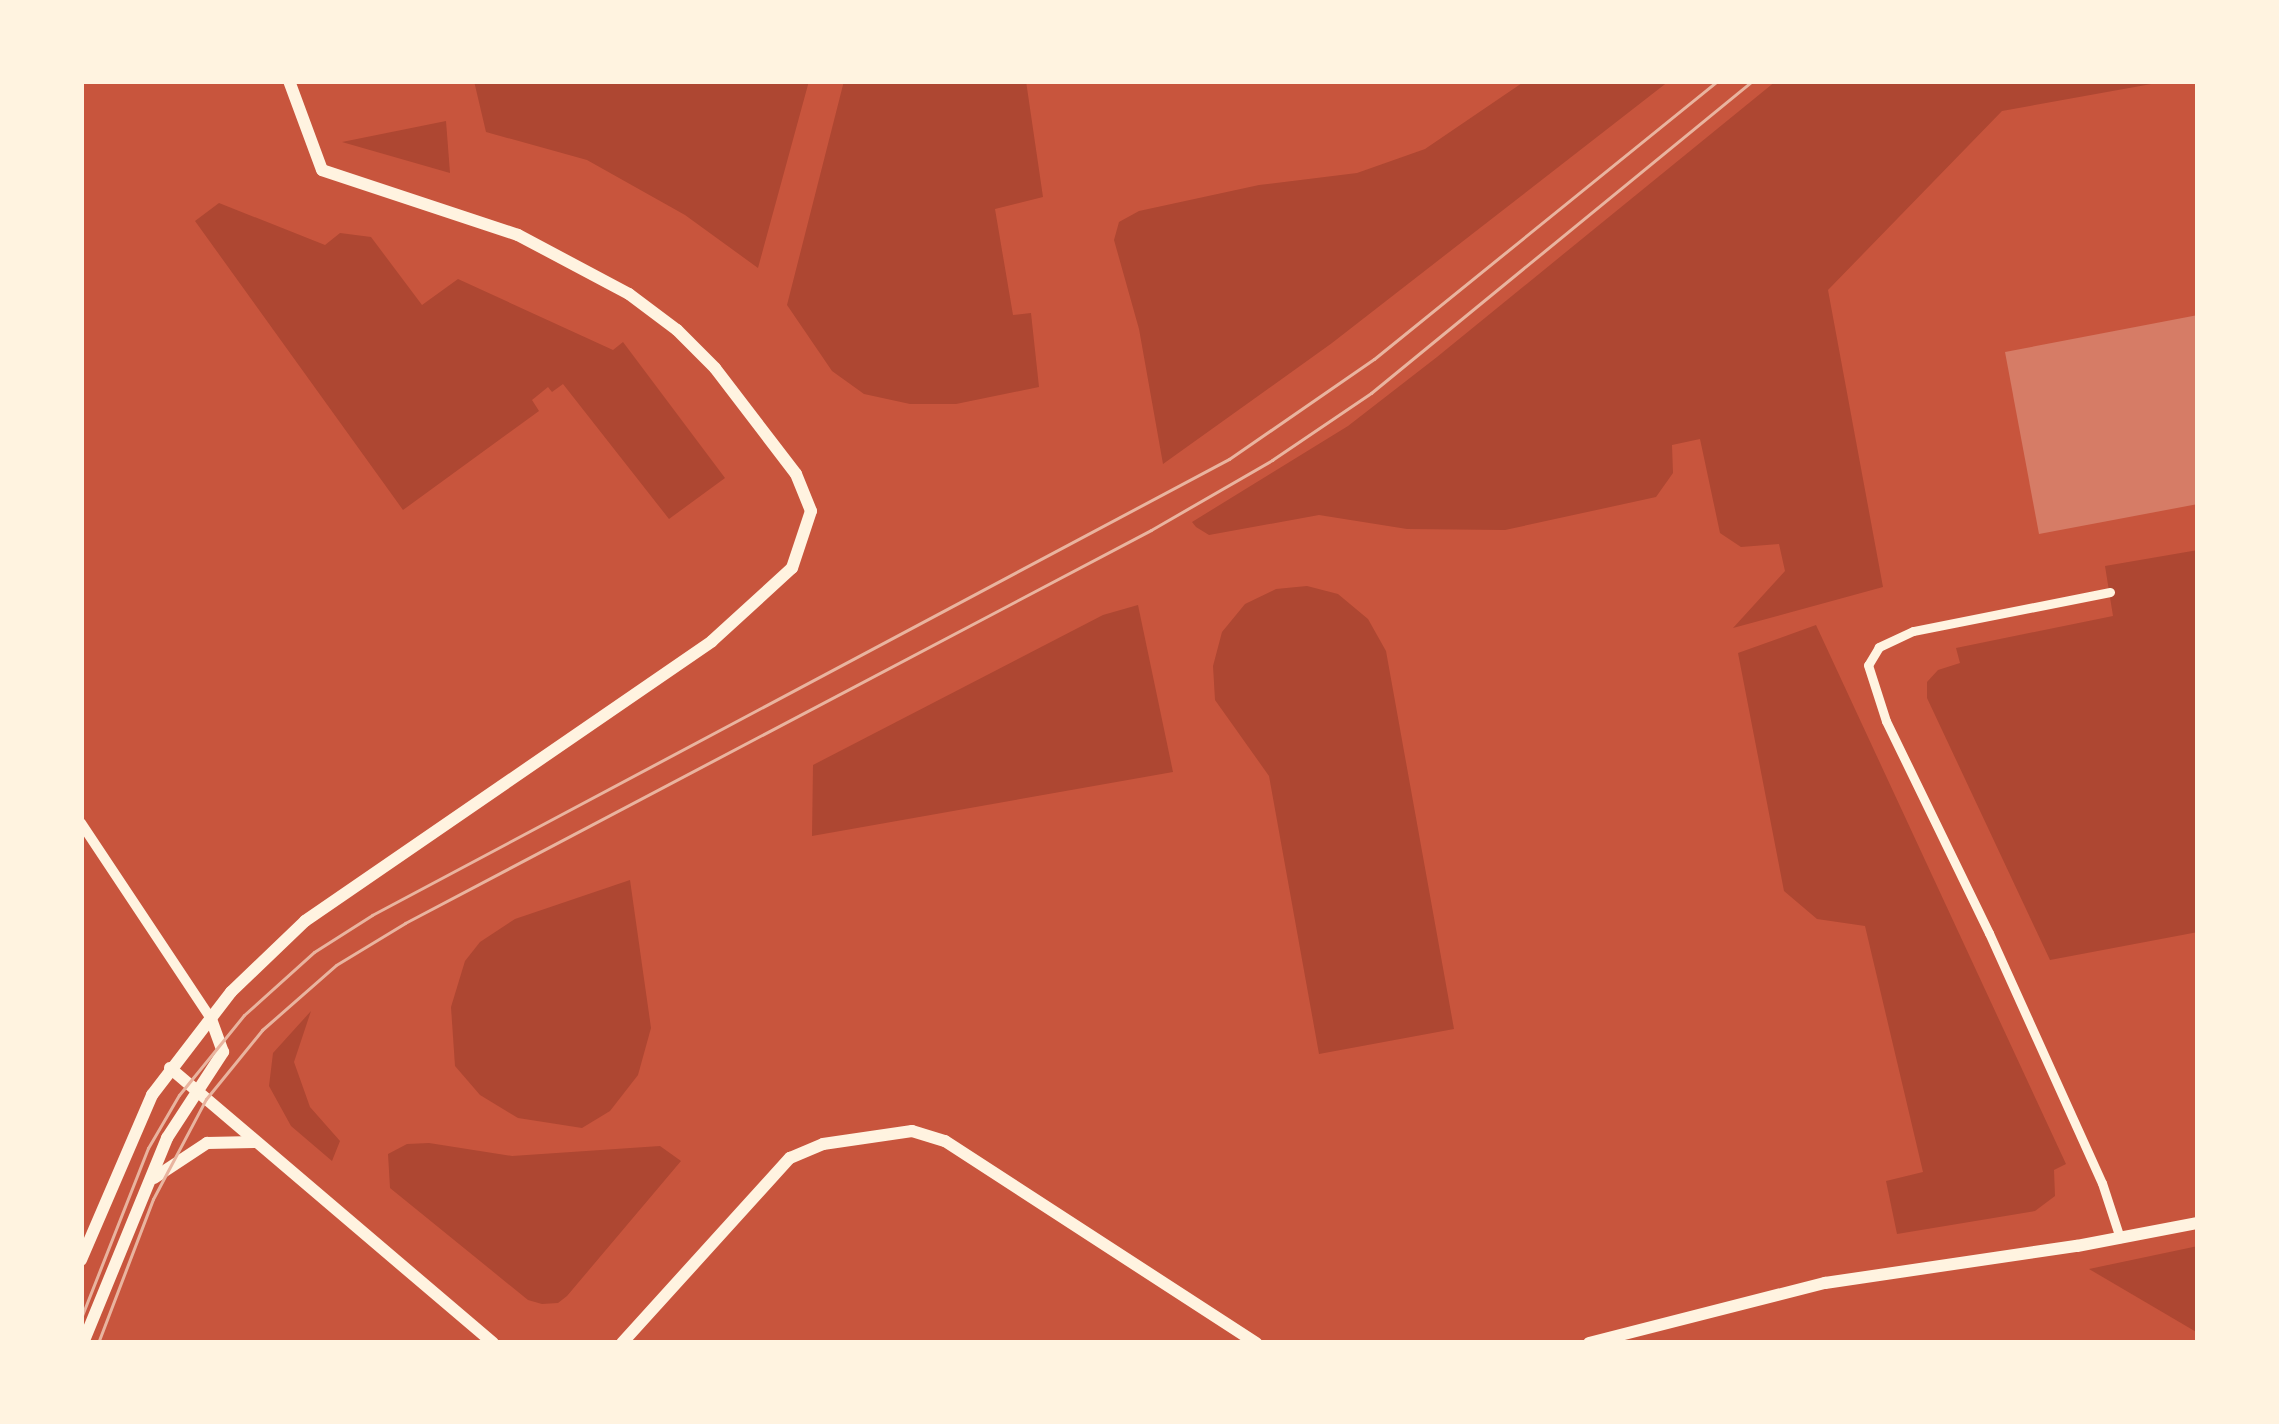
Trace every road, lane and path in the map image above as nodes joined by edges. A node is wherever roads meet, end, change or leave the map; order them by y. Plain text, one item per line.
1 (289, 81) edge
2 (2110, 592) dead end
3 (81, 823) edge
4 (210, 1017) junction
5 (170, 1068) junction
6 (196, 1091) junction
7 (265, 1149) junction
8 (146, 1188) junction
9 (2198, 1223) edge
10 (2120, 1238) junction
11 (81, 1261) edge
12 (83, 1343) edge
13 (493, 1343) edge
14 (622, 1343) edge
15 (1256, 1343) edge
16 (1589, 1343) edge

1 - 4 street
2 - 10 lane
3 - 4 street
4 - 5 street
4 - 6 street
5 - 6 street
5 - 11 street
6 - 7 street
6 - 8 street
7 - 8 street
7 - 13 street
8 - 12 street
9 - 10 street
10 - 16 street
14 - 15 street

